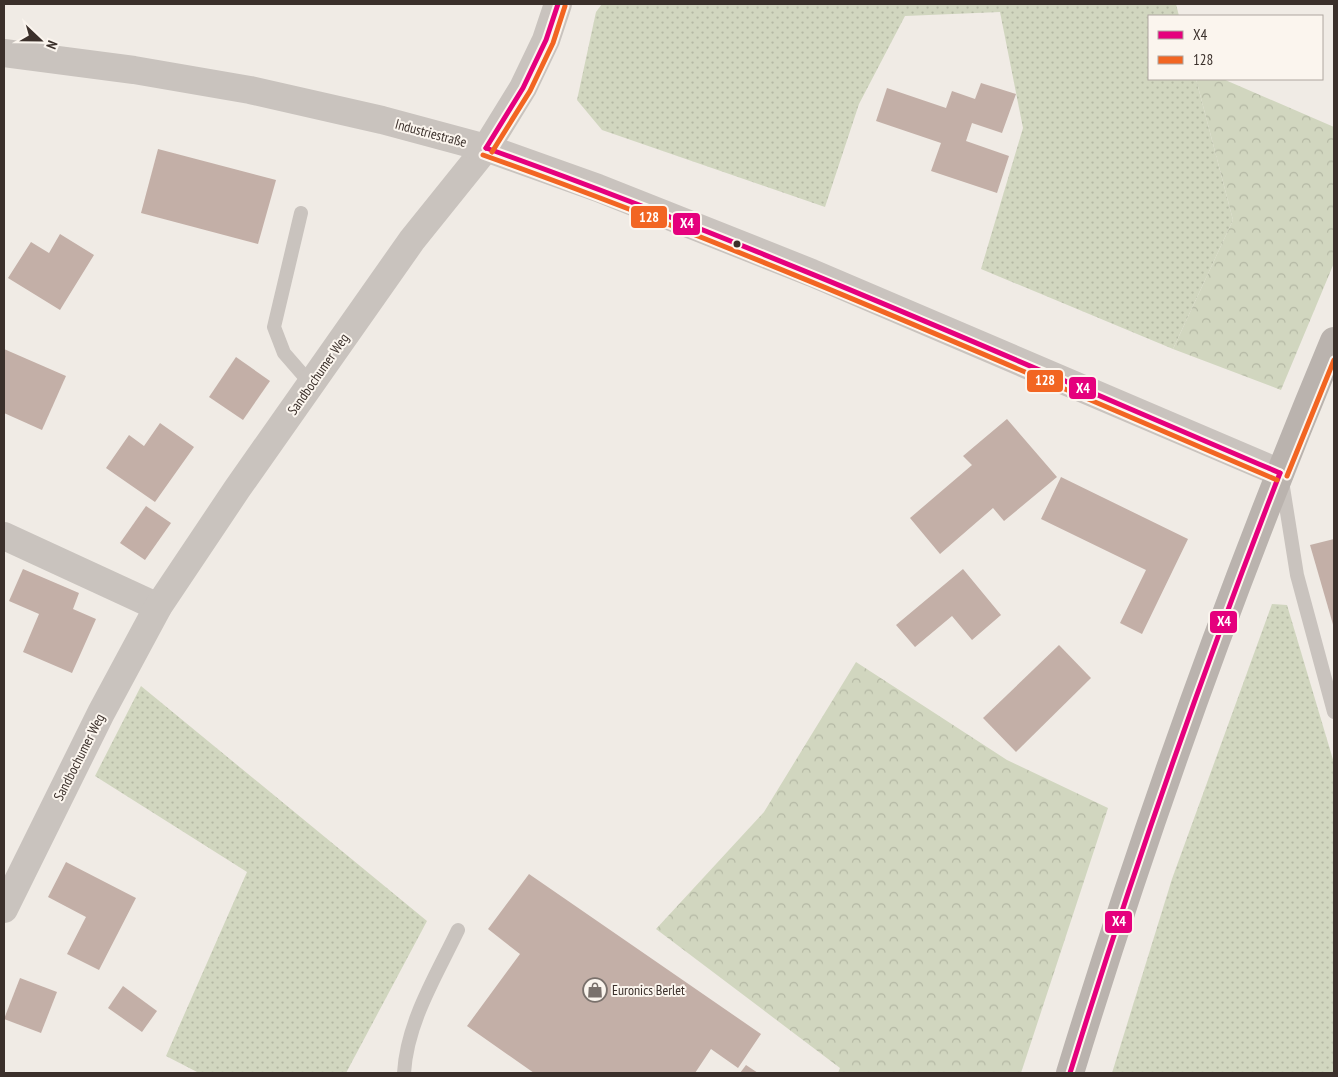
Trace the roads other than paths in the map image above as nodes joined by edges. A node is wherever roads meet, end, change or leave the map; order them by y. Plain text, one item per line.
1 (558, 4) edge
2 (4, 53) edge
3 (486, 148) junction
4 (301, 213) dead end
5 (1334, 341) edge
6 (311, 384) junction
7 (1280, 473) junction
8 (4, 536) edge
9 (158, 607) junction
10 (1334, 712) edge
11 (4, 909) edge
12 (458, 930) dead end
13 (404, 1073) edge
14 (1070, 1073) edge

1 - 3 street, Sandbochumer Weg
2 - 3 street, Industriestraße
3 - 6 street, Sandbochumer Weg
3 - 7 street, Industriestraße
4 - 6 lane
5 - 7 main road
6 - 9 street, Sandbochumer Weg
7 - 10 lane
7 - 14 main road
8 - 9 street
9 - 11 street, Sandbochumer Weg
12 - 13 lane

